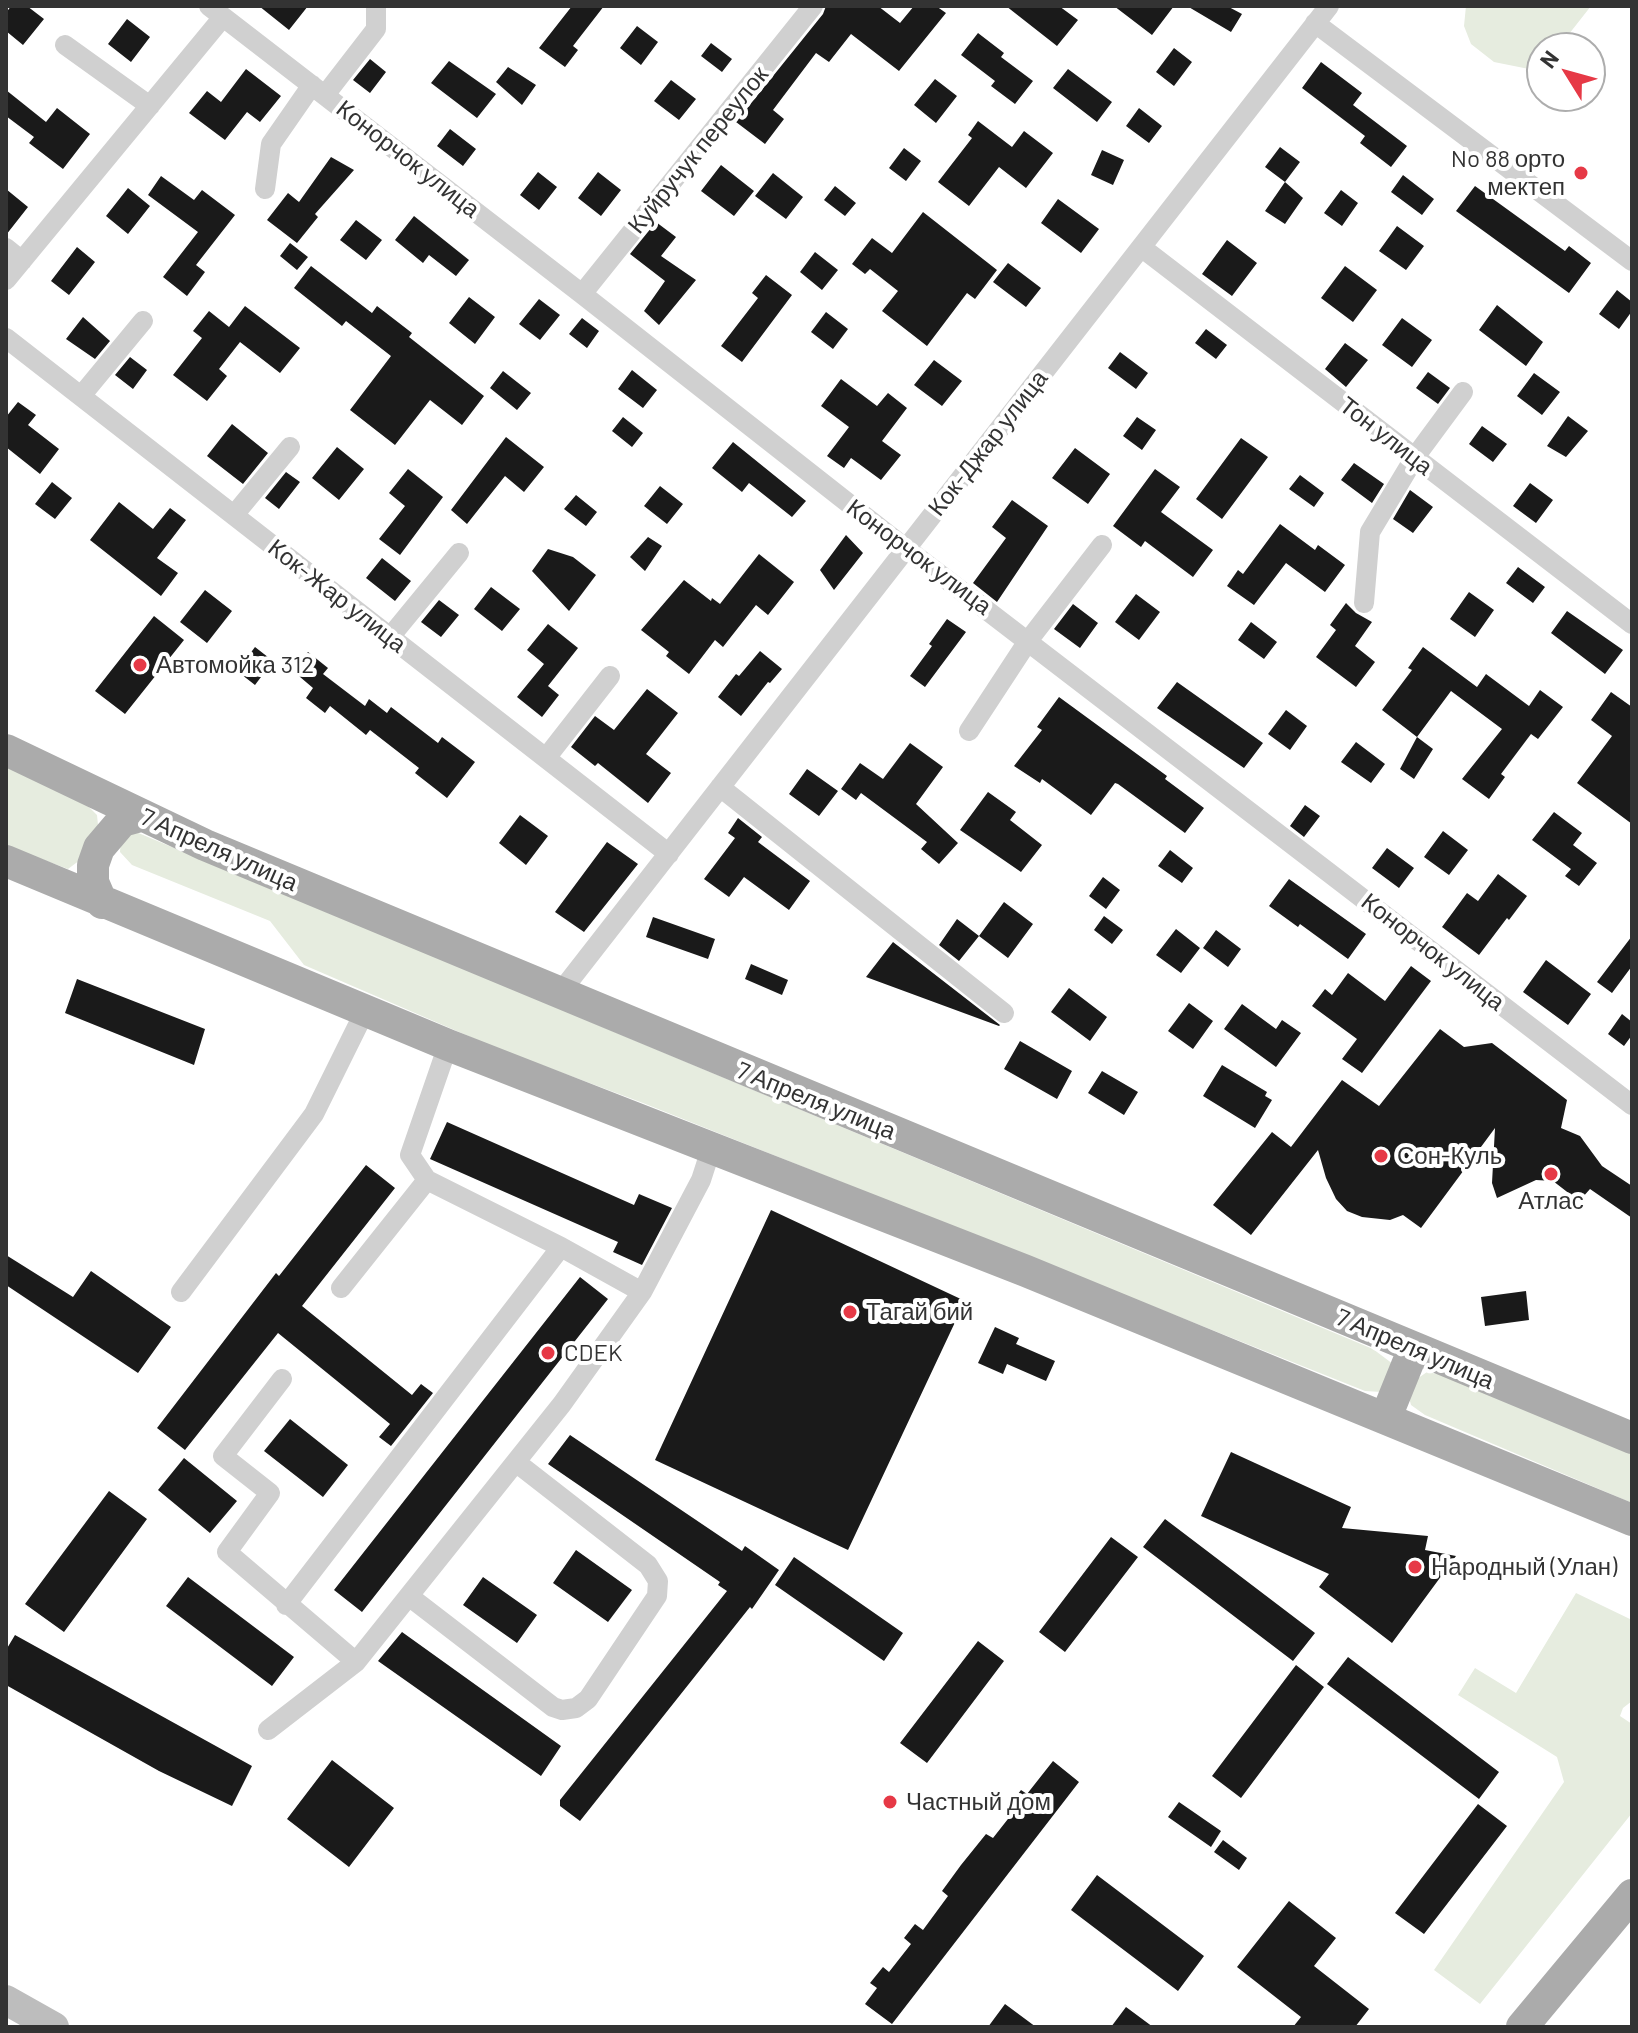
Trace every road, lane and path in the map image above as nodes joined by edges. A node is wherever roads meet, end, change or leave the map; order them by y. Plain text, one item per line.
1 (376, 6) edge
2 (813, 6) edge
3 (1329, 6) edge
4 (216, 11) edge
5 (1315, 23) junction
6 (65, 45) dead end
7 (318, 90) junction
8 (150, 106) junction
9 (265, 189) dead end
10 (1141, 247) junction
11 (14, 254) edge
12 (1632, 261) edge
13 (6, 280) edge
14 (582, 294) junction
15 (143, 321) dead end
16 (6, 338) edge
17 (1463, 392) dead end
18 (81, 396) junction
19 (290, 447) dead end
20 (1415, 457) junction
21 (234, 515) junction
22 (1102, 545) dead end
23 (907, 548) junction
24 (459, 553) dead end
25 (1364, 603) dead end
26 (1632, 624) edge
27 (390, 637) junction
28 (1028, 641) junction
29 (610, 676) dead end
30 (969, 731) dead end
31 (6, 750) edge
32 (546, 758) junction
33 (720, 787) junction
34 (140, 816) junction
35 (669, 854) junction
36 (6, 861) edge
37 (102, 903) junction
38 (559, 994) junction
39 (365, 1011) junction
40 (1004, 1013) dead end
41 (448, 1045) junction
42 (1632, 1105) edge
43 (712, 1146) junction
44 (427, 1180) junction
45 (561, 1247) junction
46 (341, 1288) dead end
47 (181, 1292) dead end
48 (642, 1292) junction
49 (1414, 1348) junction
50 (282, 1379) dead end
51 (1386, 1417) junction
52 (1632, 1438) edge
53 (517, 1463) junction
54 (1632, 1520) edge
55 (410, 1597) junction
56 (286, 1605) junction
57 (356, 1662) junction
58 (268, 1730) dead end
59 (1632, 1895) edge
60 (6, 2000) edge
61 (54, 2027) edge
62 (1522, 2027) edge

1 - 7 street
2 - 14 street, Куйручук переулок
3 - 5 street, Кок-Джар улица
4 - 7 street, Конорчок улица
4 - 8 street
5 - 10 street, Кок-Джар улица
5 - 12 street
6 - 8 street
7 - 9 street
7 - 14 street, Конорчок улица
8 - 11 street
10 - 20 street, Тон улица
10 - 23 street, Кок-Джар улица
11 - 13 street
14 - 23 street, Конорчок улица
15 - 18 street
16 - 18 street, Кок-Жар улица
17 - 20 street
18 - 21 street, Кок-Жар улица
19 - 21 street
20 - 25 street
20 - 26 street, Тон улица
21 - 27 street, Кок-Жар улица
22 - 28 street
23 - 28 street, Конорчок улица
23 - 33 street, Кок-Джар улица
24 - 27 street
27 - 32 street, Кок-Жар улица
28 - 30 street
28 - 42 street, Конорчок улица
29 - 32 street
31 - 34 main road, 7 Апреля улица
32 - 35 street, Кок-Жар улица
33 - 35 street, Кок-Джар улица
33 - 40 street
34 - 37 main road
34 - 38 main road, 7 Апреля улица
35 - 38 street, Кок-Джар улица
36 - 37 main road
37 - 39 main road
38 - 49 main road, 7 Апреля улица
39 - 41 main road
39 - 47 street
41 - 43 main road
41 - 44 street
43 - 48 street
43 - 51 main road
44 - 45 street
44 - 46 street
45 - 48 street
45 - 56 street
48 - 53 street
49 - 51 main road
49 - 52 main road, 7 Апреля улица
50 - 56 street
51 - 54 main road
53 - 55 street
53 - 55 street
55 - 57 street
56 - 57 street
57 - 58 street
59 - 62 main road
60 - 61 street

